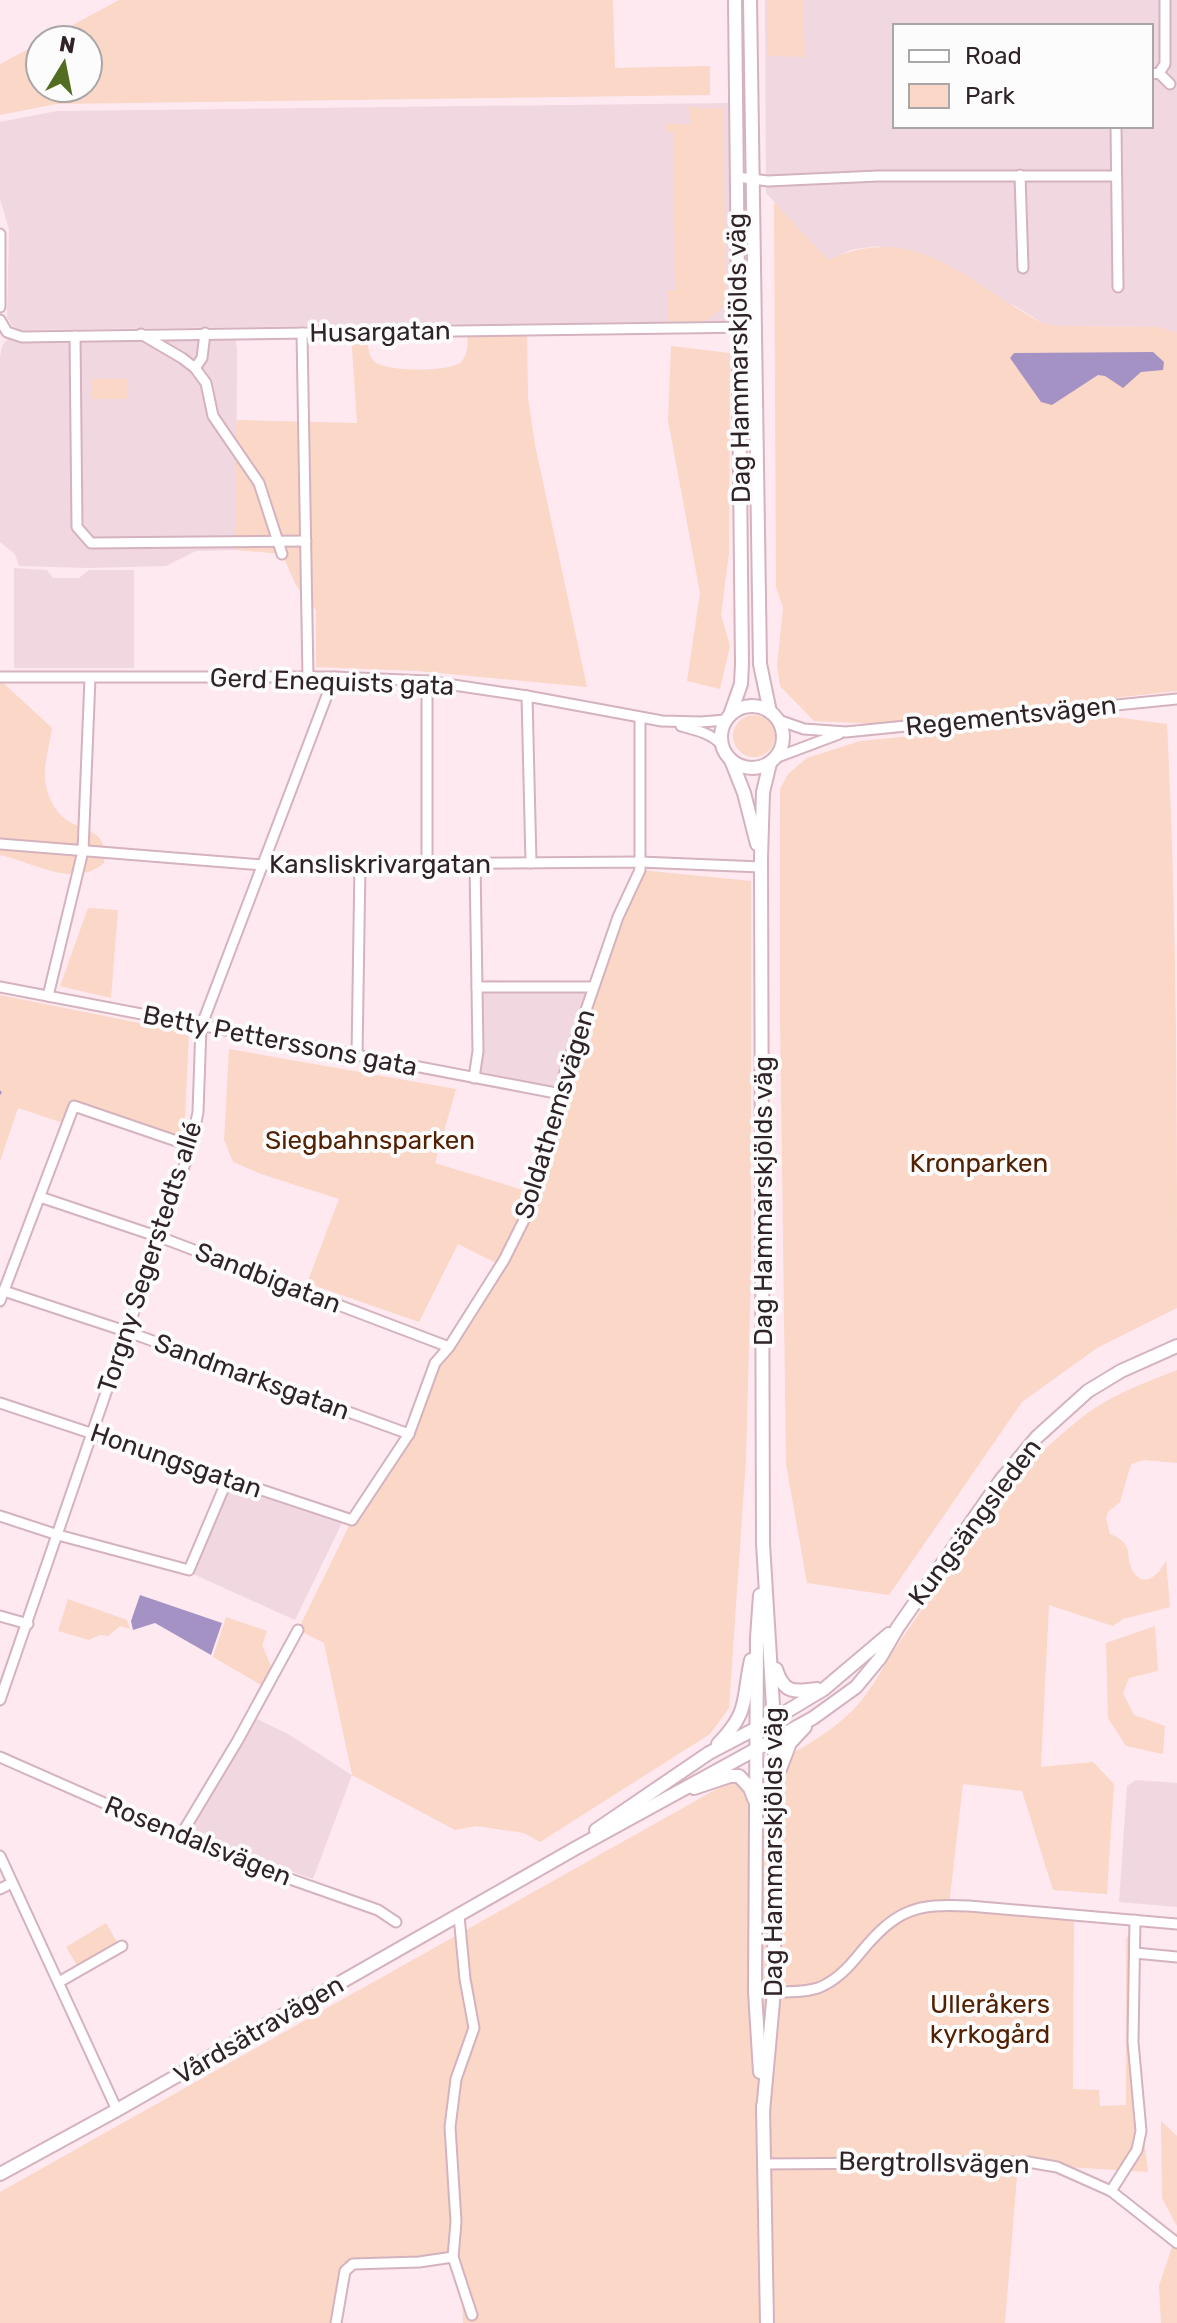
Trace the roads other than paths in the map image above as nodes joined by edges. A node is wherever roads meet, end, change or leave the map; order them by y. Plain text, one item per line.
1 (735, 0) edge
2 (750, 0) edge
3 (1165, 0) edge
4 (1155, 74) edge
5 (1170, 84) dead end
6 (1116, 128) edge
7 (1020, 175) junction
8 (1116, 176) junction
9 (737, 177) junction
10 (751, 179) junction
11 (0, 234) edge
12 (1023, 268) dead end
13 (1118, 287) dead end
14 (0, 307) edge
15 (0, 320) edge
16 (755, 327) junction
17 (739, 328) junction
18 (205, 333) junction
19 (302, 333) junction
20 (141, 334) junction
21 (75, 336) junction
22 (195, 368) junction
23 (278, 541) junction
24 (306, 541) junction
25 (282, 554) dead end
26 (0, 677) edge
27 (334, 677) junction
28 (90, 678) junction
29 (308, 678) junction
30 (427, 681) junction
31 (527, 696) junction
32 (1177, 699) edge
33 (774, 716) junction
34 (728, 717) junction
35 (640, 718) junction
36 (662, 721) junction
37 (846, 732) junction
38 (722, 745) junction
39 (731, 760) junction
40 (772, 760) junction
41 (0, 844) edge
42 (83, 851) junction
43 (640, 862) junction
44 (761, 862) junction
45 (475, 863) junction
46 (531, 863) junction
47 (360, 864) junction
48 (427, 864) junction
49 (263, 865) junction
50 (0, 987) edge
51 (477, 987) junction
52 (593, 987) junction
53 (48, 996) junction
54 (201, 1027) junction
55 (357, 1056) junction
56 (474, 1078) junction
57 (561, 1094) junction
58 (191, 1146) junction
59 (40, 1197) junction
60 (159, 1237) junction
61 (2, 1296) edge
62 (127, 1332) junction
63 (1177, 1346) edge
64 (449, 1347) junction
65 (0, 1403) edge
66 (92, 1433) junction
67 (409, 1434) junction
68 (228, 1478) junction
69 (0, 1516) edge
70 (352, 1520) joint
71 (58, 1535) junction
72 (0, 1616) edge
73 (28, 1624) junction
74 (898, 1627) junction
75 (298, 1630) dead end
76 (763, 1639) junction
77 (824, 1689) junction
78 (0, 1700) edge
79 (813, 1718) junction
80 (774, 1719) junction
81 (758, 1728) junction
82 (775, 1738) junction
83 (757, 1748) junction
84 (709, 1753) junction
85 (0, 1757) edge
86 (775, 1783) junction
87 (683, 1791) junction
88 (757, 1806) junction
89 (181, 1835) junction
90 (0, 1856) edge
91 (12, 1883) junction
92 (516, 1884) junction
93 (0, 1889) edge
94 (459, 1916) junction
95 (1135, 1920) junction
96 (396, 1922) dead end
97 (1177, 1924) edge
98 (122, 1946) dead end
99 (1135, 1953) junction
100 (1177, 1957) edge
101 (59, 1982) junction
102 (774, 1991) junction
103 (755, 1992) junction
104 (117, 2110) junction
105 (763, 2112) junction
106 (764, 2164) junction
107 (0, 2174) edge
108 (1111, 2191) junction
109 (1177, 2243) edge
110 (453, 2257) junction
111 (472, 2315) dead end
112 (336, 2323) edge
113 (767, 2323) edge

1 - 9 main road, Dag Hammarskjölds väg
2 - 10 main road, Dag Hammarskjölds väg
3 - 4 street
4 - 5 street
6 - 8 street
7 - 8 street
7 - 10 street
7 - 12 street
8 - 13 street
9 - 10 street
9 - 17 main road, Dag Hammarskjölds väg
10 - 16 main road, Dag Hammarskjölds väg
11 - 14 street
15 - 21 street, Husargatan
16 - 17 street, Husargatan
16 - 33 main road, Dag Hammarskjölds väg
17 - 19 street, Husargatan
17 - 34 main road, Dag Hammarskjölds väg
18 - 19 street, Husargatan
18 - 20 street, Husargatan
18 - 22 street
19 - 24 street
20 - 21 street, Husargatan
20 - 22 street
21 - 23 street
22 - 23 street
23 - 24 street
23 - 25 street
24 - 29 street
26 - 28 street, Gerd Enequists gata
27 - 29 street, Gerd Enequists gata
27 - 30 street, Gerd Enequists gata
27 - 49 street, Torgny Segerstedts allé
28 - 29 street, Gerd Enequists gata
28 - 42 street
30 - 31 street, Gerd Enequists gata
30 - 48 street
31 - 35 street, Gerd Enequists gata
31 - 46 street
32 - 37 street, Regementsvägen
33 - 34 main road
33 - 37 street, Regementsvägen
33 - 40 main road
34 - 36 street, Gerd Enequists gata
34 - 38 main road
35 - 36 street, Gerd Enequists gata
35 - 43 street, Soldathemsvägen
36 - 38 street, Gerd Enequists gata
37 - 40 street, Regementsvägen
38 - 39 main road
39 - 40 main road
39 - 44 main road, Dag Hammarskjölds väg
40 - 44 main road, Dag Hammarskjölds väg
41 - 42 street, Kansliskrivargatan
42 - 49 street, Kansliskrivargatan
42 - 53 street
43 - 44 street, Kansliskrivargatan
43 - 46 street, Kansliskrivargatan
43 - 52 street, Soldathemsvägen
44 - 76 main road, Dag Hammarskjölds väg
45 - 46 street, Kansliskrivargatan
45 - 48 street, Kansliskrivargatan
45 - 51 street
47 - 48 street, Kansliskrivargatan
47 - 49 street, Kansliskrivargatan
47 - 55 street
49 - 54 street, Torgny Segerstedts allé
50 - 53 street, Betty Petterssons gata
51 - 52 street
51 - 56 street
52 - 57 street, Soldathemsvägen
53 - 54 street, Betty Petterssons gata
54 - 55 street, Betty Petterssons gata
54 - 58 street, Torgny Segerstedts allé
55 - 56 street, Betty Petterssons gata
56 - 57 street, Betty Petterssons gata
57 - 64 street, Soldathemsvägen
58 - 59 street
58 - 60 street, Torgny Segerstedts allé
59 - 60 street, Sandbigatan
59 - 61 street
60 - 62 street, Torgny Segerstedts allé
60 - 64 street, Sandbigatan
61 - 62 street, Sandmarksgatan
62 - 66 street, Torgny Segerstedts allé
62 - 67 street, Sandmarksgatan
63 - 74 main road, Kungsängsleden
64 - 67 street, Soldathemsvägen
65 - 66 street, Honungsgatan
66 - 68 street, Honungsgatan
66 - 71 street, Torgny Segerstedts allé
67 - 70 street, Soldathemsvägen
68 - 70 street, Honungsgatan
68 - 71 street
69 - 71 street
71 - 73 street, Torgny Segerstedts allé
72 - 73 street
73 - 78 street, Torgny Segerstedts allé
74 - 77 main road, Kungsängsleden
74 - 79 main road, Kungsängsleden
75 - 89 street
76 - 77 main road
76 - 80 main road, Dag Hammarskjölds väg
76 - 81 main road, Dag Hammarskjölds väg
76 - 84 main road
77 - 80 main road, Kungsängsleden
79 - 82 main road, Kungsängsleden
79 - 86 main road
80 - 81 main road, Kungsängsleden
80 - 82 main road, Dag Hammarskjölds väg
81 - 83 main road, Dag Hammarskjölds väg
81 - 84 main road, Vårdsätravägen
82 - 83 main road, Kungsängsleden
82 - 86 main road, Dag Hammarskjölds väg
83 - 87 main road, Vårdsätravägen
83 - 88 main road, Dag Hammarskjölds väg
84 - 92 main road, Vårdsätravägen
85 - 89 street, Rosendalsvägen
86 - 102 main road, Dag Hammarskjölds väg
87 - 88 main road
87 - 92 main road, Vårdsätravägen
88 - 103 main road, Dag Hammarskjölds väg
89 - 96 street, Rosendalsvägen
90 - 91 street
91 - 93 street
91 - 101 street
92 - 94 main road, Vårdsätravägen
94 - 104 main road, Vårdsätravägen
94 - 110 street
95 - 97 street
95 - 99 street
95 - 102 street
98 - 101 street
99 - 100 street
99 - 108 street
101 - 104 street
102 - 103 street
102 - 105 main road, Dag Hammarskjölds väg
103 - 105 main road, Dag Hammarskjölds väg
104 - 107 main road, Vårdsätravägen
105 - 106 main road, Dag Hammarskjölds väg
106 - 108 street, Bergtrollsvägen
106 - 113 main road, Dag Hammarskjölds väg
108 - 109 street, Bergtrollsvägen
110 - 111 street
110 - 112 street

